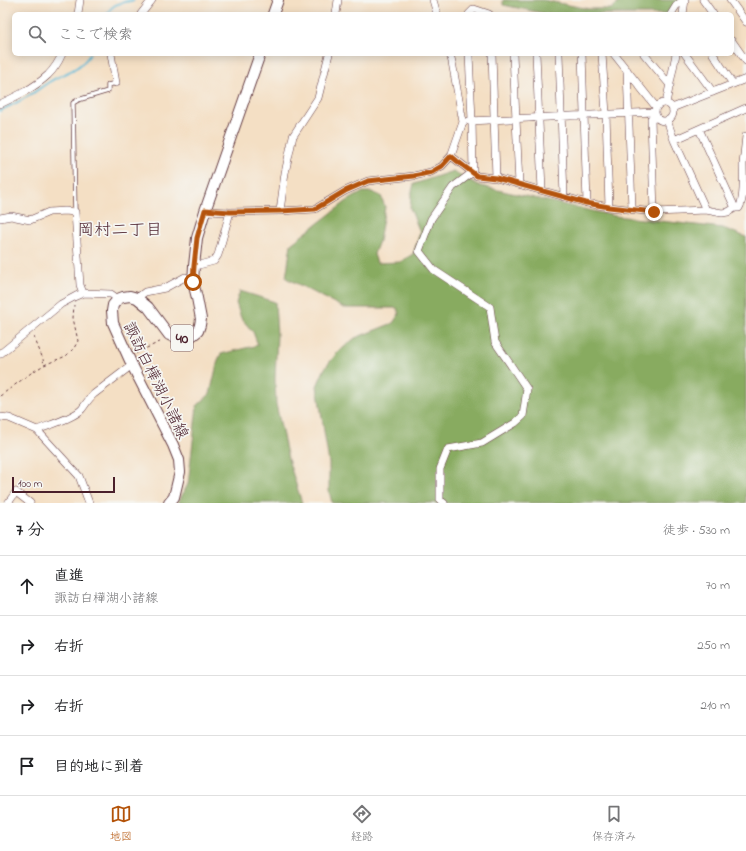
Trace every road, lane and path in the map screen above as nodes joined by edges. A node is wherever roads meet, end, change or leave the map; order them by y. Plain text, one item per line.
1 (80, 0) edge
2 (152, 0) edge
3 (278, 0) edge
4 (338, 0) edge
5 (433, 0) edge
6 (684, 0) edge
7 (703, 0) edge
8 (730, 0) edge
9 (78, 12) edge
10 (143, 12) edge
11 (274, 12) edge
12 (336, 12) edge
13 (436, 12) edge
14 (471, 12) edge
15 (483, 12) edge
16 (672, 12) edge
17 (684, 12) edge
18 (712, 12) edge
19 (746, 22) edge
20 (734, 44) edge
21 (61, 56) edge
22 (111, 56) edge
23 (259, 56) edge
24 (328, 56) edge
25 (450, 56) edge
26 (469, 56) edge
27 (492, 56) edge
28 (514, 56) edge
29 (536, 56) edge
30 (559, 56) edge
31 (582, 56) edge
32 (602, 56) edge
33 (616, 56) edge
34 (646, 56) edge
35 (676, 56) edge
36 (686, 56) edge
37 (713, 56) edge
38 (746, 61) edge
39 (627, 70) junction
40 (746, 79) edge
41 (116, 83) joint
42 (733, 84) junction
43 (670, 85) junction
44 (713, 92) junction
45 (0, 104) edge
46 (669, 106) junction
47 (746, 108) edge
48 (656, 112) junction
49 (628, 113) junction
50 (606, 114) junction
51 (584, 115) junction
52 (561, 116) junction
53 (538, 117) junction
54 (516, 118) junction
55 (494, 119) junction
56 (472, 120) junction
57 (667, 120) junction
58 (463, 122) junction
59 (699, 129) junction
60 (746, 136) edge
61 (674, 140) junction
62 (451, 156) junction
63 (473, 172) junction
64 (496, 178) junction
65 (518, 184) junction
66 (542, 190) junction
67 (564, 197) junction
68 (586, 203) junction
69 (609, 207) junction
70 (734, 208) junction
71 (632, 209) junction
72 (205, 210) junction
73 (706, 210) junction
74 (280, 211) junction
75 (230, 212) junction
76 (654, 212) junction
77 (75, 214) junction
78 (0, 218) edge
79 (199, 265) dead end
80 (193, 282) junction
81 (79, 294) junction
82 (137, 298) junction
83 (118, 299) junction
84 (31, 329) junction
85 (169, 335) junction
86 (0, 354) edge
87 (131, 362) junction
88 (44, 365) junction
89 (0, 396) edge
90 (0, 417) edge
91 (37, 430) junction
92 (8, 503) edge
93 (30, 503) edge
94 (89, 503) edge
95 (169, 503) edge
96 (444, 503) edge

1 - 9 street
2 - 10 street
3 - 11 main road
4 - 12 street
5 - 13 street
6 - 16 street
6 - 17 street
7 - 18 street
8 - 19 street
14 - 15 street
20 - 38 street
21 - 45 street
22 - 41 street
23 - 72 main road, 諏訪白樺湖小諸線 / 40
24 - 74 street
25 - 58 street
26 - 56 street
27 - 55 street
28 - 54 street
29 - 53 street
30 - 52 street
31 - 51 street
32 - 50 street
33 - 39 street
34 - 43 street
35 - 43 street
36 - 44 street
37 - 42 street
39 - 48 street
39 - 49 street
40 - 42 street
41 - 77 lane
42 - 44 street
43 - 46 street
44 - 46 street
46 - 48 street
46 - 57 street
47 - 59 street
48 - 49 street
48 - 57 street
48 - 76 street
49 - 50 street
49 - 71 street
50 - 51 street
50 - 69 street
51 - 52 street
51 - 68 street
52 - 53 street
52 - 67 street
53 - 54 street
53 - 66 street
54 - 55 street
54 - 65 street
55 - 56 street
55 - 64 street
56 - 58 street
56 - 63 street
57 - 61 street
58 - 62 street
59 - 61 street
59 - 70 street
60 - 70 street
61 - 73 street
62 - 63 street
62 - 74 street
63 - 64 street
63 - 96 street
64 - 65 street
65 - 66 street
66 - 67 street
67 - 68 street
68 - 69 street
69 - 71 street
70 - 73 street
71 - 76 street
72 - 75 street
72 - 80 main road, 諏訪白樺湖小諸線 / 40
73 - 76 street
74 - 75 street
75 - 79 street
77 - 78 street
77 - 81 street
80 - 82 street
80 - 85 main road, 諏訪白樺湖小諸線 / 40
81 - 83 street
81 - 84 street
81 - 88 path
82 - 83 main road, 諏訪白樺湖小諸線
82 - 85 main road, 諏訪白樺湖小諸線 / 40
83 - 87 main road, 諏訪白樺湖小諸線
84 - 86 street
84 - 88 path
85 - 87 path
87 - 91 street
87 - 95 main road, 諏訪白樺湖小諸線
88 - 89 path
90 - 91 street
91 - 94 street
92 - 93 street

